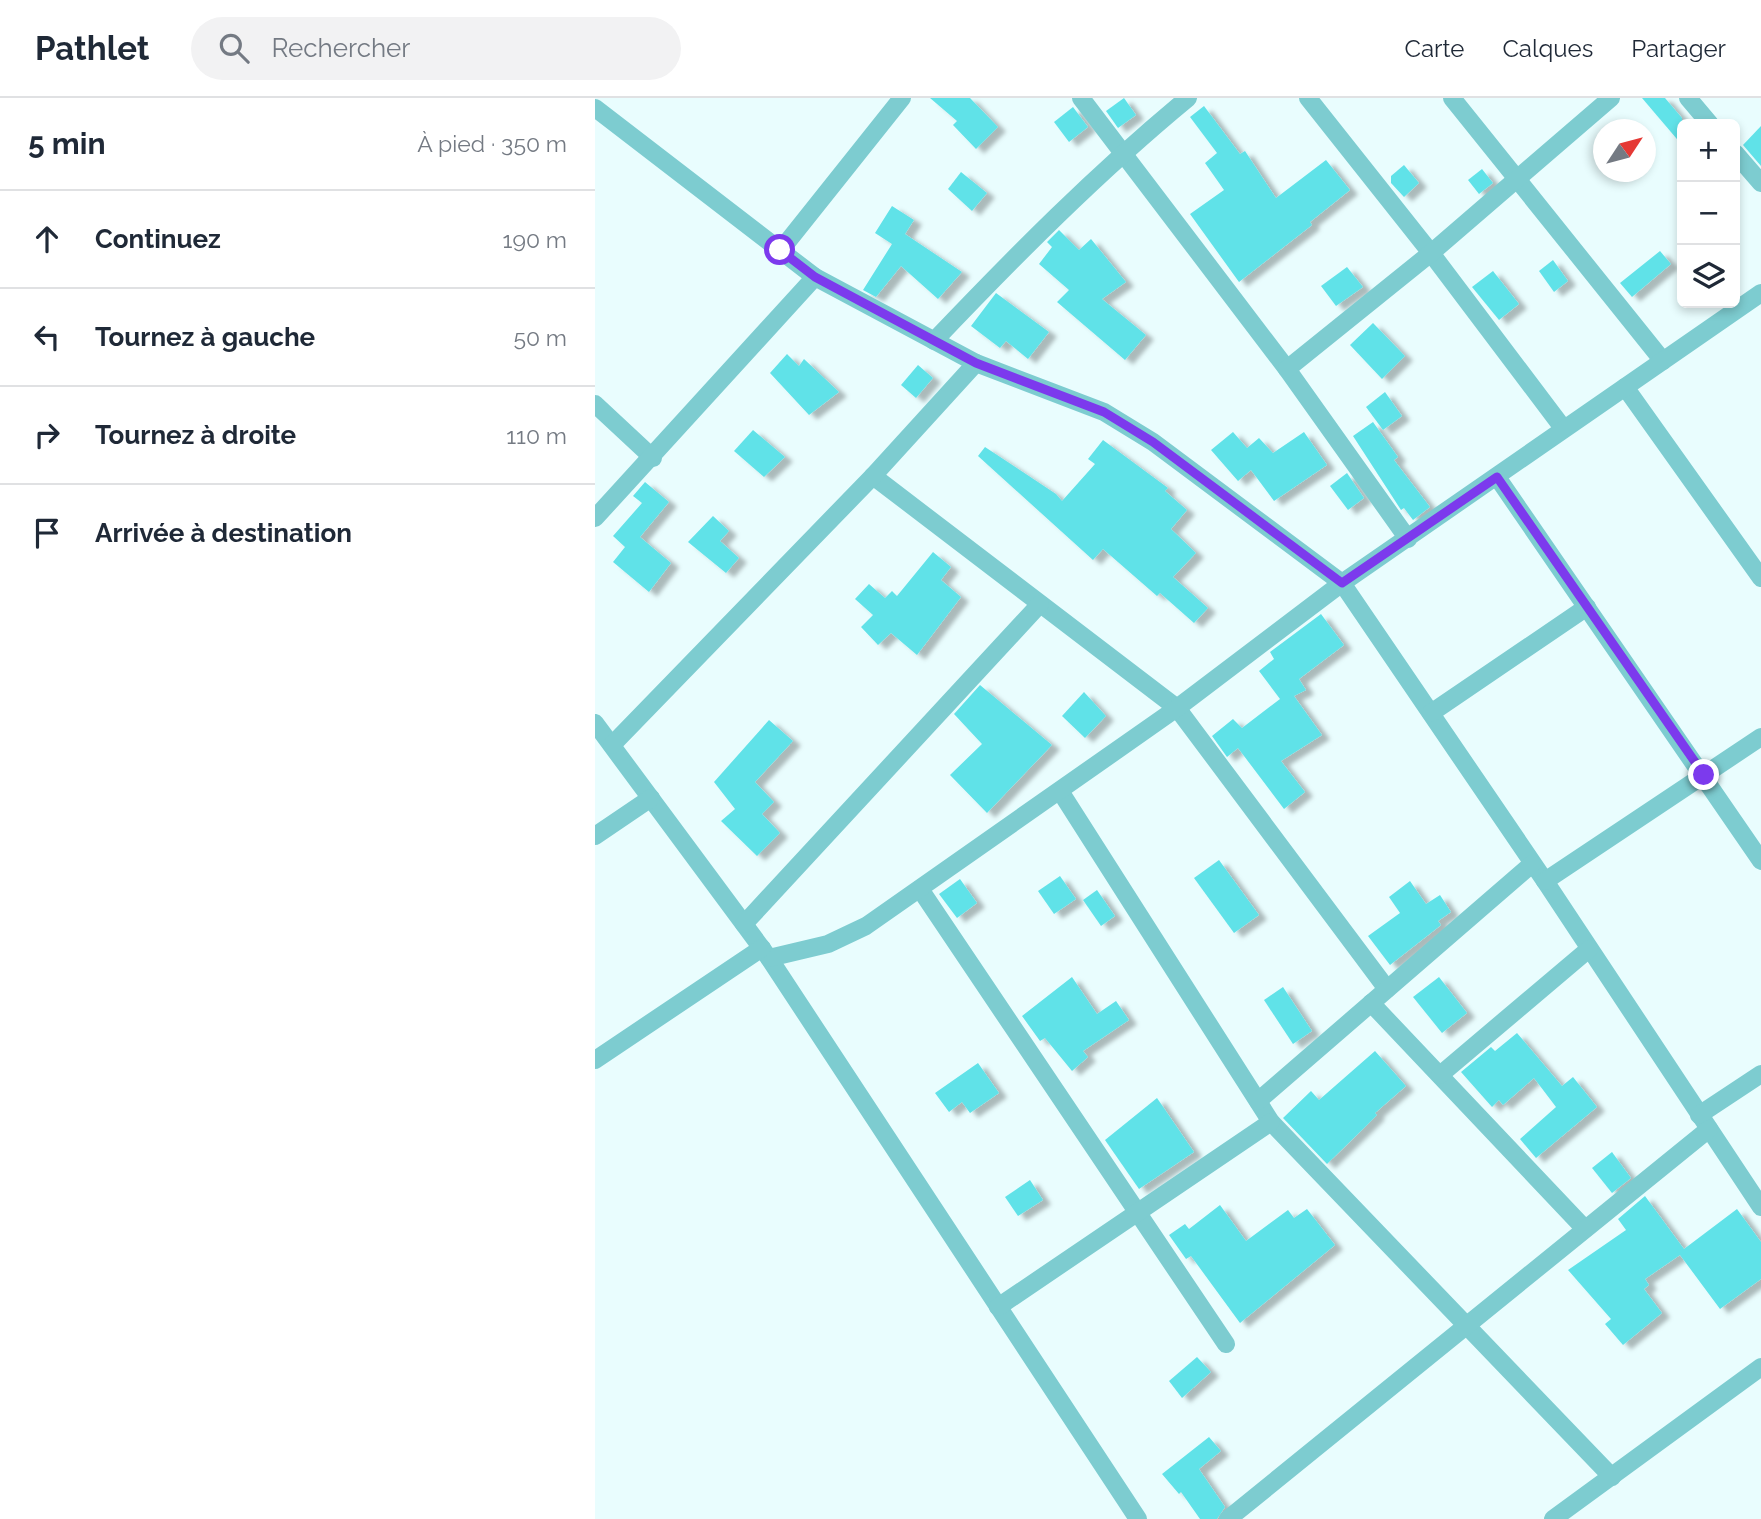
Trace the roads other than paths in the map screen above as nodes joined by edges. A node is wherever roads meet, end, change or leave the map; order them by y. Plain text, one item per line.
1 (902, 98) edge
2 (1081, 98) edge
3 (1188, 98) edge
4 (1308, 98) edge
5 (1452, 98) edge
6 (1611, 98) edge
7 (1688, 98) edge
8 (595, 108) edge
9 (1706, 119) edge
10 (1121, 153) junction
11 (1740, 159) edge
12 (1518, 178) junction
13 (1761, 183) edge
14 (780, 250) junction
15 (1431, 253) junction
16 (815, 277) junction
17 (1761, 293) edge
18 (933, 341) junction
19 (1663, 361) junction
20 (976, 363) junction
21 (1287, 369) junction
22 (1625, 387) junction
23 (595, 404) edge
24 (1563, 428) junction
25 (653, 458) junction
26 (873, 476) junction
27 (1497, 477) junction
28 (595, 518) edge
29 (1408, 539) junction
30 (1761, 578) edge
31 (1342, 583) junction
32 (1040, 604) junction
33 (1587, 607) junction
34 (1177, 708) junction
35 (1431, 713) junction
36 (595, 723) edge
37 (1761, 737) edge
38 (612, 745) junction
39 (1704, 775) junction
40 (1061, 790) junction
41 (651, 798) junction
42 (595, 836) edge
43 (1761, 861) edge
44 (1532, 864) junction
45 (1545, 881) junction
46 (920, 889) junction
47 (744, 924) junction
48 (1589, 949) junction
49 (766, 953) junction
50 (1387, 989) junction
51 (1371, 1003) junction
52 (595, 1060) edge
53 (1761, 1074) edge
54 (1440, 1075) junction
55 (1258, 1101) junction
56 (1271, 1122) junction
57 (1704, 1122) junction
58 (1761, 1208) edge
59 (1138, 1212) junction
60 (1585, 1229) junction
61 (998, 1307) junction
62 (1467, 1325) junction
63 (1226, 1344) dead end
64 (1761, 1367) edge
65 (1612, 1477) junction
66 (1138, 1519) edge
67 (1228, 1519) edge
68 (1553, 1519) edge

1 - 14 street
2 - 10 street
3 - 10 street
4 - 15 street
5 - 12 street
6 - 12 street
7 - 9 street
8 - 14 street
10 - 18 street
10 - 21 street
11 - 13 street
12 - 15 street
12 - 19 street
14 - 16 street
15 - 21 street
15 - 24 street
16 - 18 street
16 - 25 street
17 - 19 street
18 - 20 street
19 - 22 street
20 - 26 street
20 - 31 street
21 - 29 street
22 - 24 street
22 - 30 street
23 - 25 street
24 - 27 street
25 - 28 street
26 - 32 street
26 - 38 street
27 - 29 street
27 - 33 street
29 - 31 street
31 - 34 street
31 - 35 street
32 - 34 street
32 - 47 street
33 - 35 street
33 - 39 street
34 - 40 street
34 - 50 street
35 - 44 street
36 - 38 street
37 - 39 street
38 - 41 street
39 - 43 street
39 - 45 street
40 - 46 street
40 - 55 street
41 - 42 street
41 - 47 street
44 - 45 street
44 - 50 street
45 - 48 street
46 - 49 street
46 - 59 street
47 - 49 street
48 - 54 street
48 - 57 street
49 - 52 street
49 - 61 street
50 - 51 street
51 - 54 street
51 - 55 street
53 - 57 street
54 - 60 street
55 - 56 street
56 - 59 street
56 - 62 street
57 - 58 street
57 - 60 street
59 - 61 street
59 - 63 street
60 - 62 street
61 - 66 street
62 - 65 street
62 - 67 street
64 - 65 street
65 - 68 street

